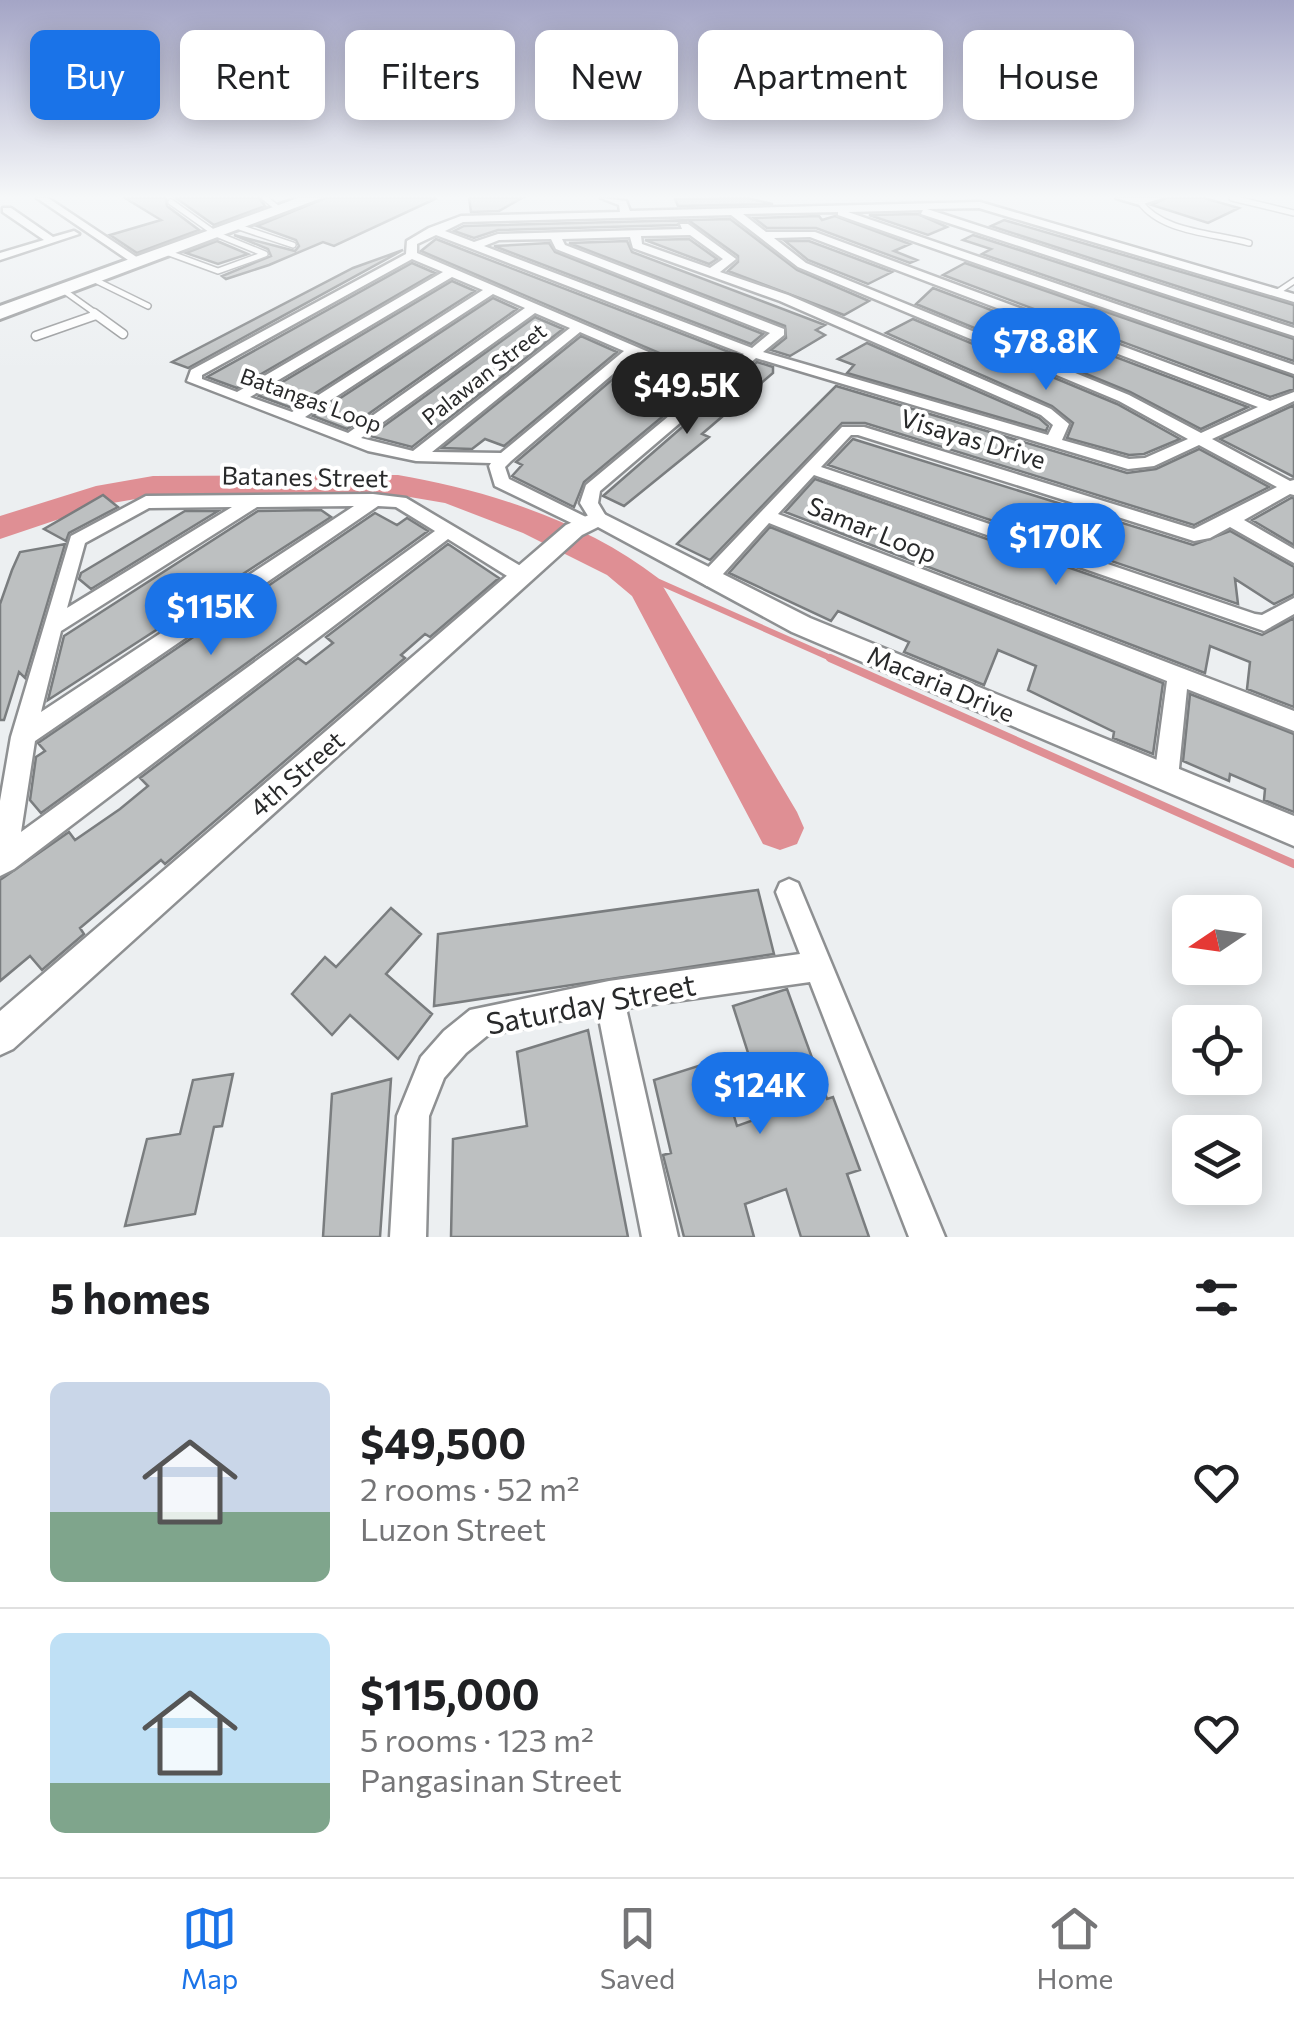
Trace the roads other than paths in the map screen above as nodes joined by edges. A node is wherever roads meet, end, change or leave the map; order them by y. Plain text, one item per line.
1 (129, 256) edge
2 (156, 256) edge
3 (176, 256) edge
4 (260, 256) edge
5 (411, 256) edge
6 (414, 256) edge
7 (499, 256) edge
8 (583, 256) edge
9 (664, 256) edge
10 (725, 256) edge
11 (791, 256) edge
12 (869, 256) edge
13 (965, 256) edge
14 (1060, 256) edge
15 (1152, 256) edge
16 (138, 262) junction
17 (452, 272) junction
18 (711, 273) junction
19 (93, 279) junction
20 (1294, 282) edge
21 (492, 289) junction
22 (63, 290) junction
23 (1276, 293) junction
24 (1294, 298) edge
25 (148, 306) dead end
26 (535, 307) junction
27 (0, 314) edge
28 (96, 315) junction
29 (579, 326) junction
30 (1294, 332) edge
31 (124, 334) dead end
32 (36, 336) dead end
33 (633, 350) junction
34 (756, 354) junction
35 (1294, 370) edge
36 (714, 384) junction
37 (1294, 396) edge
38 (238, 398) junction
39 (1272, 407) junction
40 (293, 418) junction
41 (1201, 439) junction
42 (349, 440) junction
43 (1053, 442) junction
44 (416, 456) junction
45 (505, 458) junction
46 (811, 470) junction
47 (1292, 488) edge
48 (256, 500) junction
49 (374, 500) junction
50 (766, 516) junction
51 (1230, 519) junction
52 (585, 524) junction
53 (448, 530) junction
54 (1294, 557) edge
55 (519, 570) junction
56 (707, 578) junction
57 (1294, 606) edge
58 (52, 627) junction
59 (1178, 676) junction
60 (1294, 721) edge
61 (22, 737) junction
62 (1166, 778) junction
63 (1294, 831) edge
64 (2, 862) edge
65 (789, 892) dead end
66 (819, 966) junction
67 (609, 996) junction
68 (0, 1036) edge
69 (408, 1237) edge
70 (660, 1237) edge
71 (928, 1237) edge

1 - 16 street
2 - 16 highway
3 - 4 lane
5 - 38 street, Batangas Loop
6 - 17 street
7 - 34 street
8 - 34 street
9 - 18 street
10 - 18 street
11 - 41 street
12 - 39 street
13 - 35 street
14 - 30 street
15 - 23 street
16 - 19 highway
17 - 21 street
17 - 38 street
18 - 43 street
19 - 22 highway
19 - 25 lane
20 - 23 lane
21 - 26 street
21 - 40 street
22 - 27 highway
22 - 28 lane
23 - 24 street
26 - 29 street
26 - 42 street
28 - 31 lane
28 - 32 lane
29 - 33 street
29 - 44 street, Palawan Street
33 - 36 street
33 - 45 street
34 - 36 street
34 - 43 street
36 - 52 street
37 - 39 street
38 - 40 street, Batangas Loop
39 - 41 street
40 - 42 street, Batangas Loop
41 - 43 street
41 - 47 street
42 - 44 street, Batangas Loop
44 - 45 street, Batangas Loop
45 - 52 street
46 - 50 street
46 - 51 street, Visayas Drive
46 - 57 street
47 - 51 street, Visayas Drive
48 - 49 street, Batanes Street
48 - 58 street
48 - 58 street, Batanes Street
49 - 53 street, Batanes Street
49 - 61 street
50 - 56 street
50 - 59 street, Samar Loop
51 - 54 street
52 - 55 street, 4th Street
52 - 56 street, Macaria Drive
53 - 55 street, Batanes Street
53 - 64 street
55 - 68 street, 4th Street
56 - 62 street, Macaria Drive
58 - 61 street
59 - 60 street, Samar Loop
59 - 62 street
61 - 64 street
62 - 63 street, Macaria Drive
65 - 66 street
66 - 67 street, Saturday Street
66 - 71 street
67 - 69 street, Saturday Street
67 - 70 street

